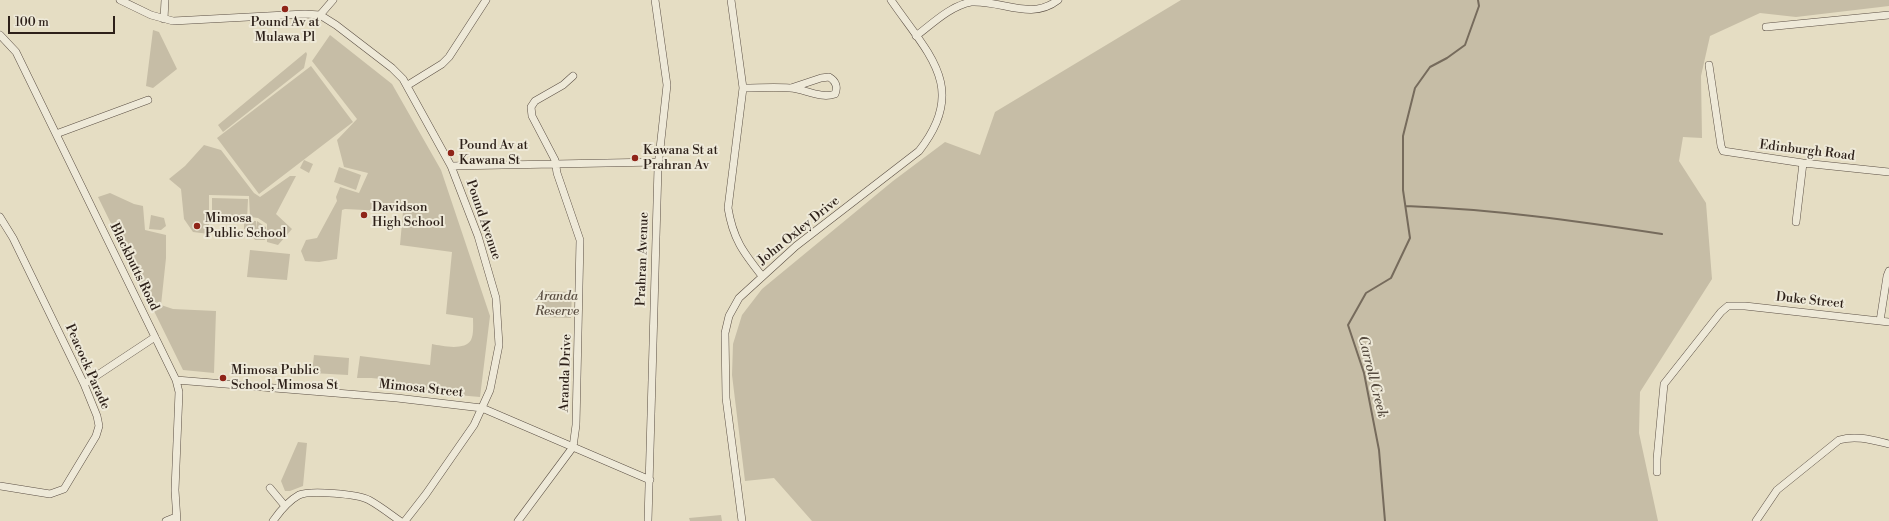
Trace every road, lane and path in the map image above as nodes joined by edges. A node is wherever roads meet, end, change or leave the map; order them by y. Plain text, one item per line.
1 (120, 0) edge
2 (165, 0) edge
3 (333, 0) edge
4 (486, 0) edge
5 (655, 0) edge
6 (731, 0) edge
7 (891, 0) edge
8 (1058, 0) edge
9 (320, 15) junction
10 (1889, 15) edge
11 (164, 19) junction
12 (1766, 27) dead end
13 (0, 35) edge
14 (916, 36) junction
15 (1710, 65) dead end
16 (573, 76) dead end
17 (408, 86) junction
18 (743, 88) junction
19 (791, 88) junction
20 (148, 100) dead end
21 (56, 134) junction
22 (658, 162) junction
23 (555, 163) junction
24 (1802, 163) junction
25 (451, 166) junction
26 (1889, 172) edge
27 (0, 217) edge
28 (1796, 222) dead end
29 (1889, 271) edge
30 (762, 276) junction
31 (1880, 321) junction
32 (1889, 322) edge
33 (155, 337) junction
34 (176, 380) junction
35 (84, 384) junction
36 (482, 408) junction
37 (1889, 444) edge
38 (573, 447) junction
39 (1657, 472) dead end
40 (650, 480) junction
41 (0, 486) edge
42 (270, 488) dead end
43 (285, 506) junction
44 (177, 519) edge
45 (166, 521) edge
46 (273, 521) edge
47 (400, 521) edge
48 (405, 521) edge
49 (518, 521) edge
50 (648, 521) edge
51 (742, 521) edge
52 (1756, 521) edge

1 - 11 street
2 - 11 street
3 - 9 street
4 - 17 street
5 - 22 street, Prahran Avenue
6 - 18 street
7 - 14 street, John Oxley Drive
8 - 14 street
9 - 11 street
9 - 17 street, Pound Avenue
10 - 12 street
13 - 21 street, Blackbutts Road
14 - 30 street, John Oxley Drive
15 - 24 street, Edinburgh Road
16 - 23 street, Aranda Drive
17 - 25 street, Pound Avenue
18 - 19 street
18 - 30 street
19 - 19 street
20 - 21 street
21 - 33 street, Blackbutts Road
22 - 23 street
22 - 40 street, Prahran Avenue
23 - 25 street
23 - 38 street, Aranda Drive
24 - 26 street, Edinburgh Road
24 - 28 street
25 - 36 street, Pound Avenue
27 - 35 street, Peacock Parade
29 - 31 street
30 - 51 street, John Oxley Drive
31 - 32 street, Duke Street
31 - 39 street, Duke Street
33 - 34 street, Blackbutts Road
33 - 35 street
34 - 36 street, Mimosa Street
34 - 44 street, Blackbutts Road
35 - 41 street, Peacock Parade
36 - 38 street, Mimosa Street
36 - 48 street, Pound Avenue
37 - 52 street
38 - 40 street, Mimosa Street
38 - 49 street
40 - 50 street, Prahran Avenue
42 - 43 street
43 - 46 street
43 - 47 street
44 - 45 street, Blackbutts Road

